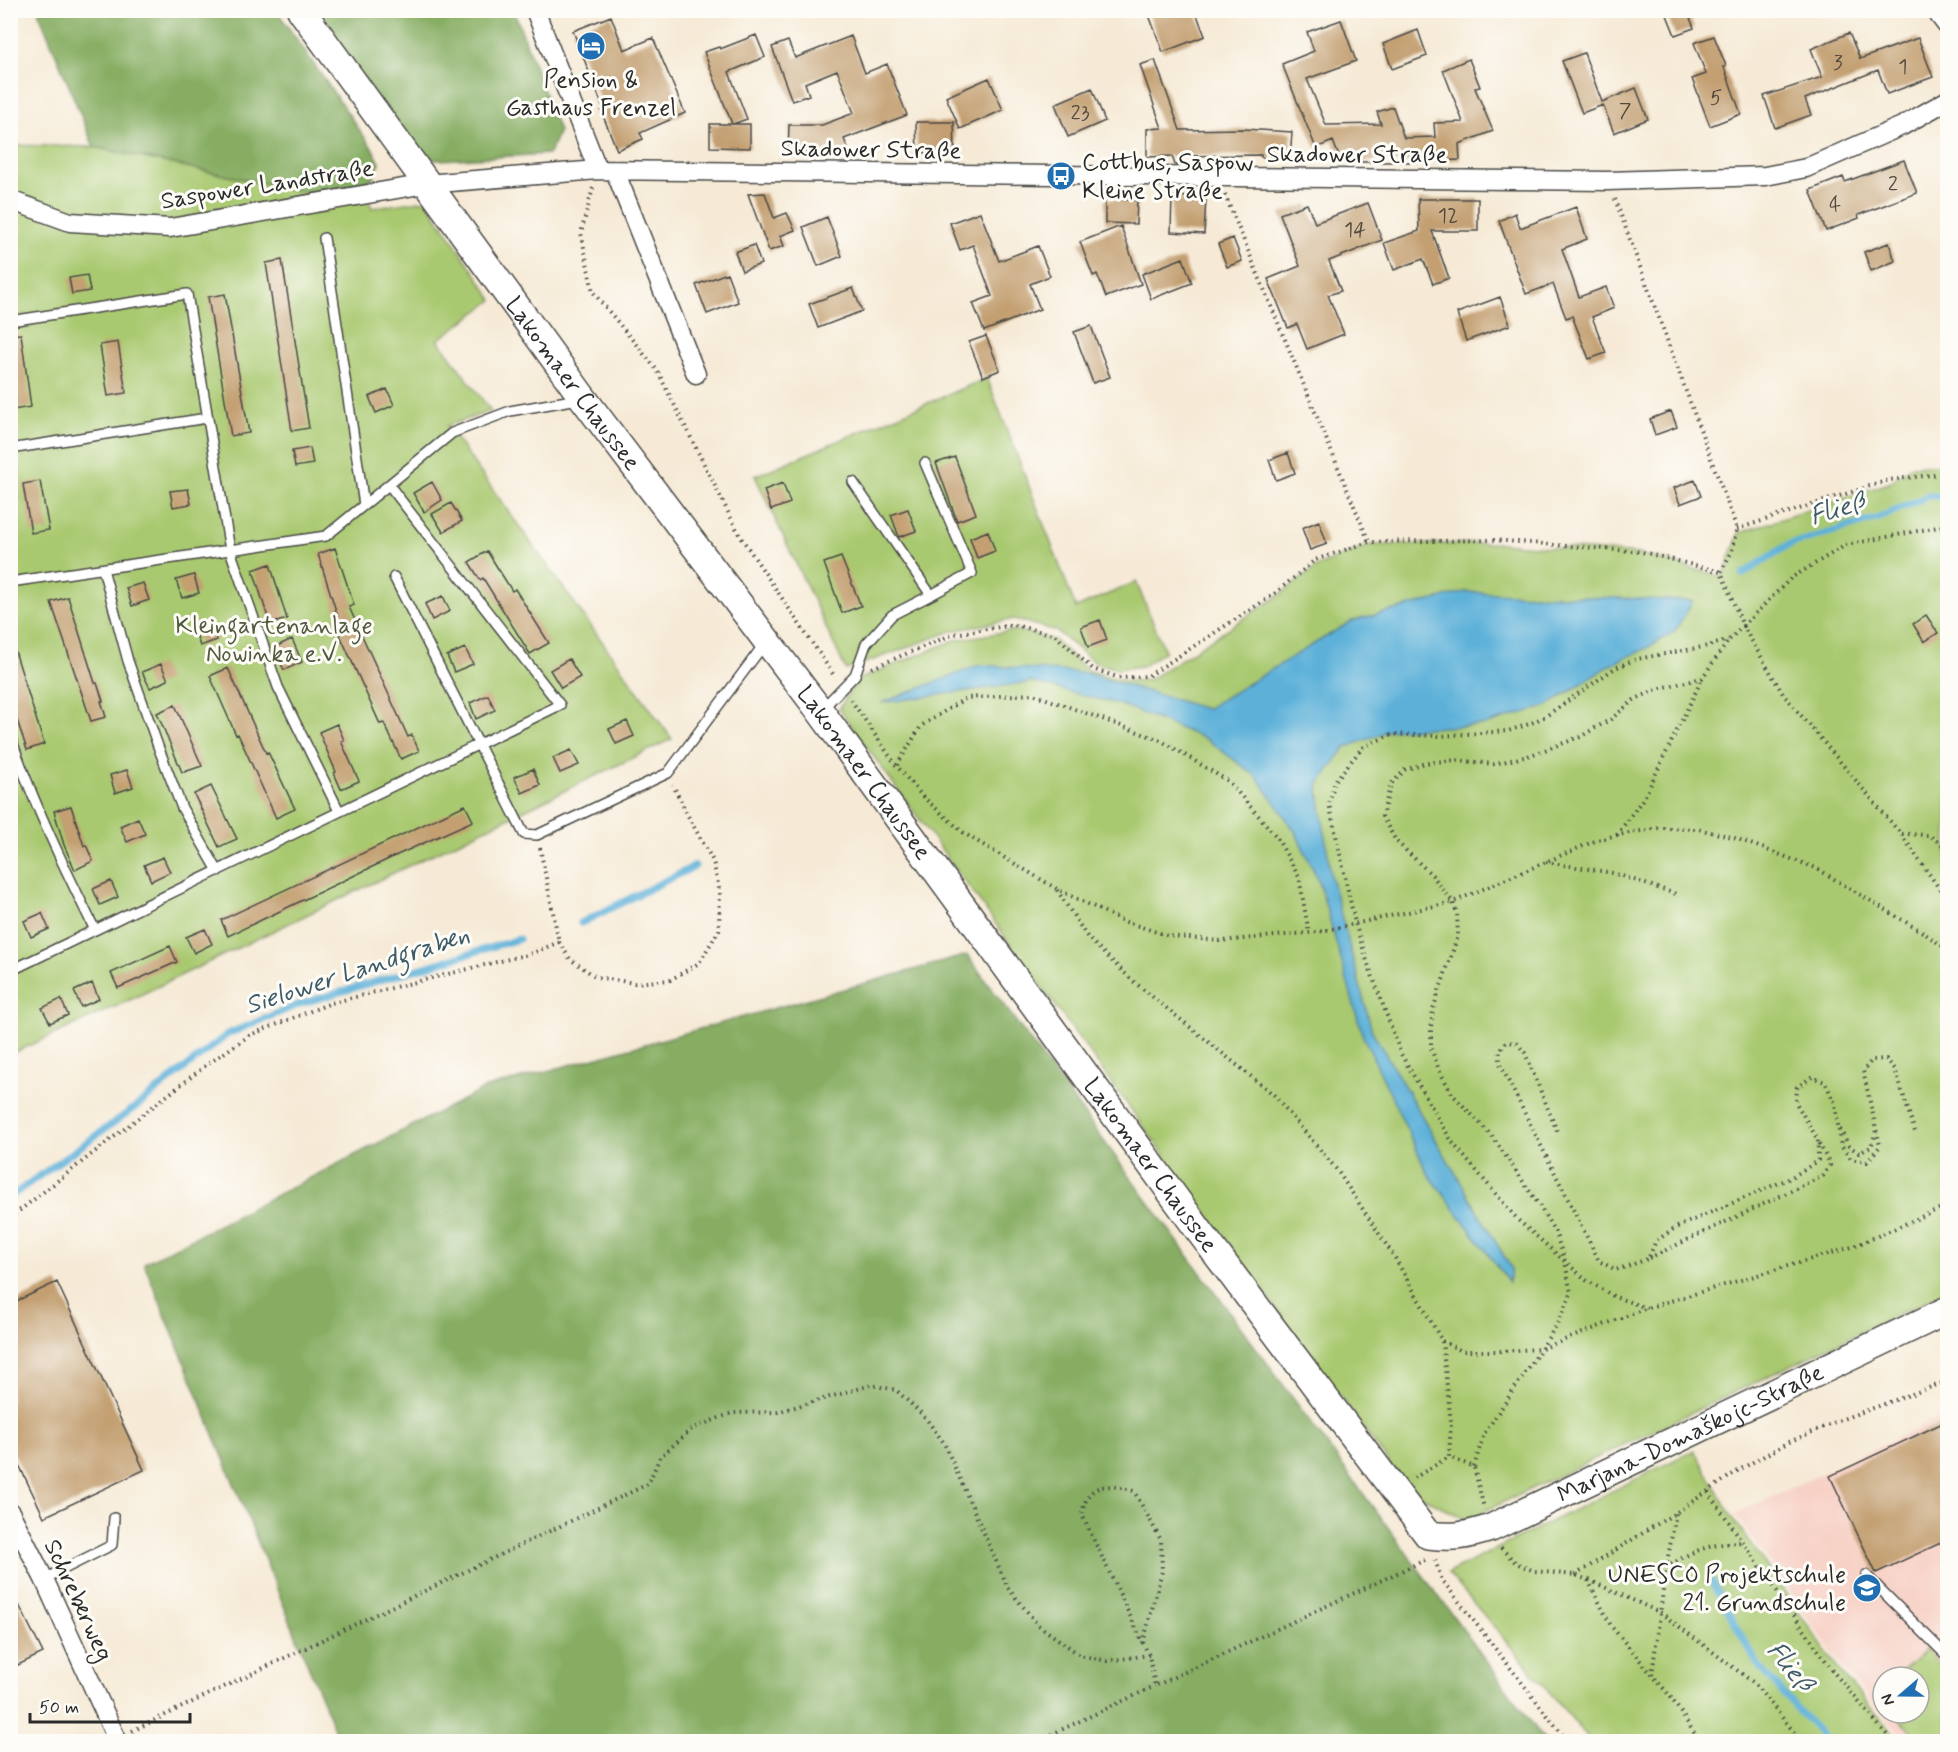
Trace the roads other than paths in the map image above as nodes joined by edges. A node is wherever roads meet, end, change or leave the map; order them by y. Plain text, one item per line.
1 (301, 10) edge
2 (535, 10) edge
3 (1935, 10) edge
4 (1947, 27) edge
5 (1947, 100) edge
6 (606, 170) junction
7 (426, 184) junction
8 (10, 200) edge
9 (324, 238) dead end
10 (10, 321) edge
11 (696, 374) dead end
12 (583, 398) junction
13 (207, 418) junction
14 (10, 449) edge
15 (926, 463) dead end
16 (853, 482) dead end
17 (389, 485) junction
18 (364, 506) junction
19 (230, 550) junction
20 (103, 568) junction
21 (394, 577) dead end
22 (10, 582) edge
23 (930, 595) junction
24 (766, 641) junction
25 (820, 711) junction
26 (10, 735) edge
27 (477, 745) junction
28 (339, 812) junction
29 (218, 871) junction
30 (95, 930) junction
31 (10, 971) edge
32 (1947, 1310) edge
33 (10, 1512) edge
34 (114, 1518) dead end
35 (1428, 1534) joint
36 (1866, 1575) dead end
37 (44, 1579) junction
38 (1947, 1657) edge
39 (118, 1740) edge

1 - 7 street, Lakomaer Chaussee
2 - 6 street
3 - 4 street
5 - 6 street, Skadower Straße
6 - 7 street, Skadower Straße
6 - 11 street
7 - 8 street, Saspower Landstraße
7 - 12 street, Lakomaer Chaussee
9 - 18 lane
10 - 13 lane
12 - 17 lane
12 - 24 street, Lakomaer Chaussee
13 - 14 lane
13 - 19 lane
15 - 23 lane
16 - 23 lane
17 - 18 lane
17 - 27 lane
18 - 19 lane
19 - 20 lane
19 - 28 lane
20 - 22 lane
20 - 29 lane
21 - 27 lane
23 - 25 lane
24 - 25 street, Lakomaer Chaussee
24 - 27 lane
25 - 35 street, Lakomaer Chaussee
26 - 30 lane
27 - 28 lane
28 - 29 lane
29 - 30 lane
30 - 31 lane
32 - 35 street, Marjana-Domaškojc-Straße
33 - 37 street, Schreberweg
34 - 37 lane
36 - 38 lane
37 - 39 street, Schreberweg

